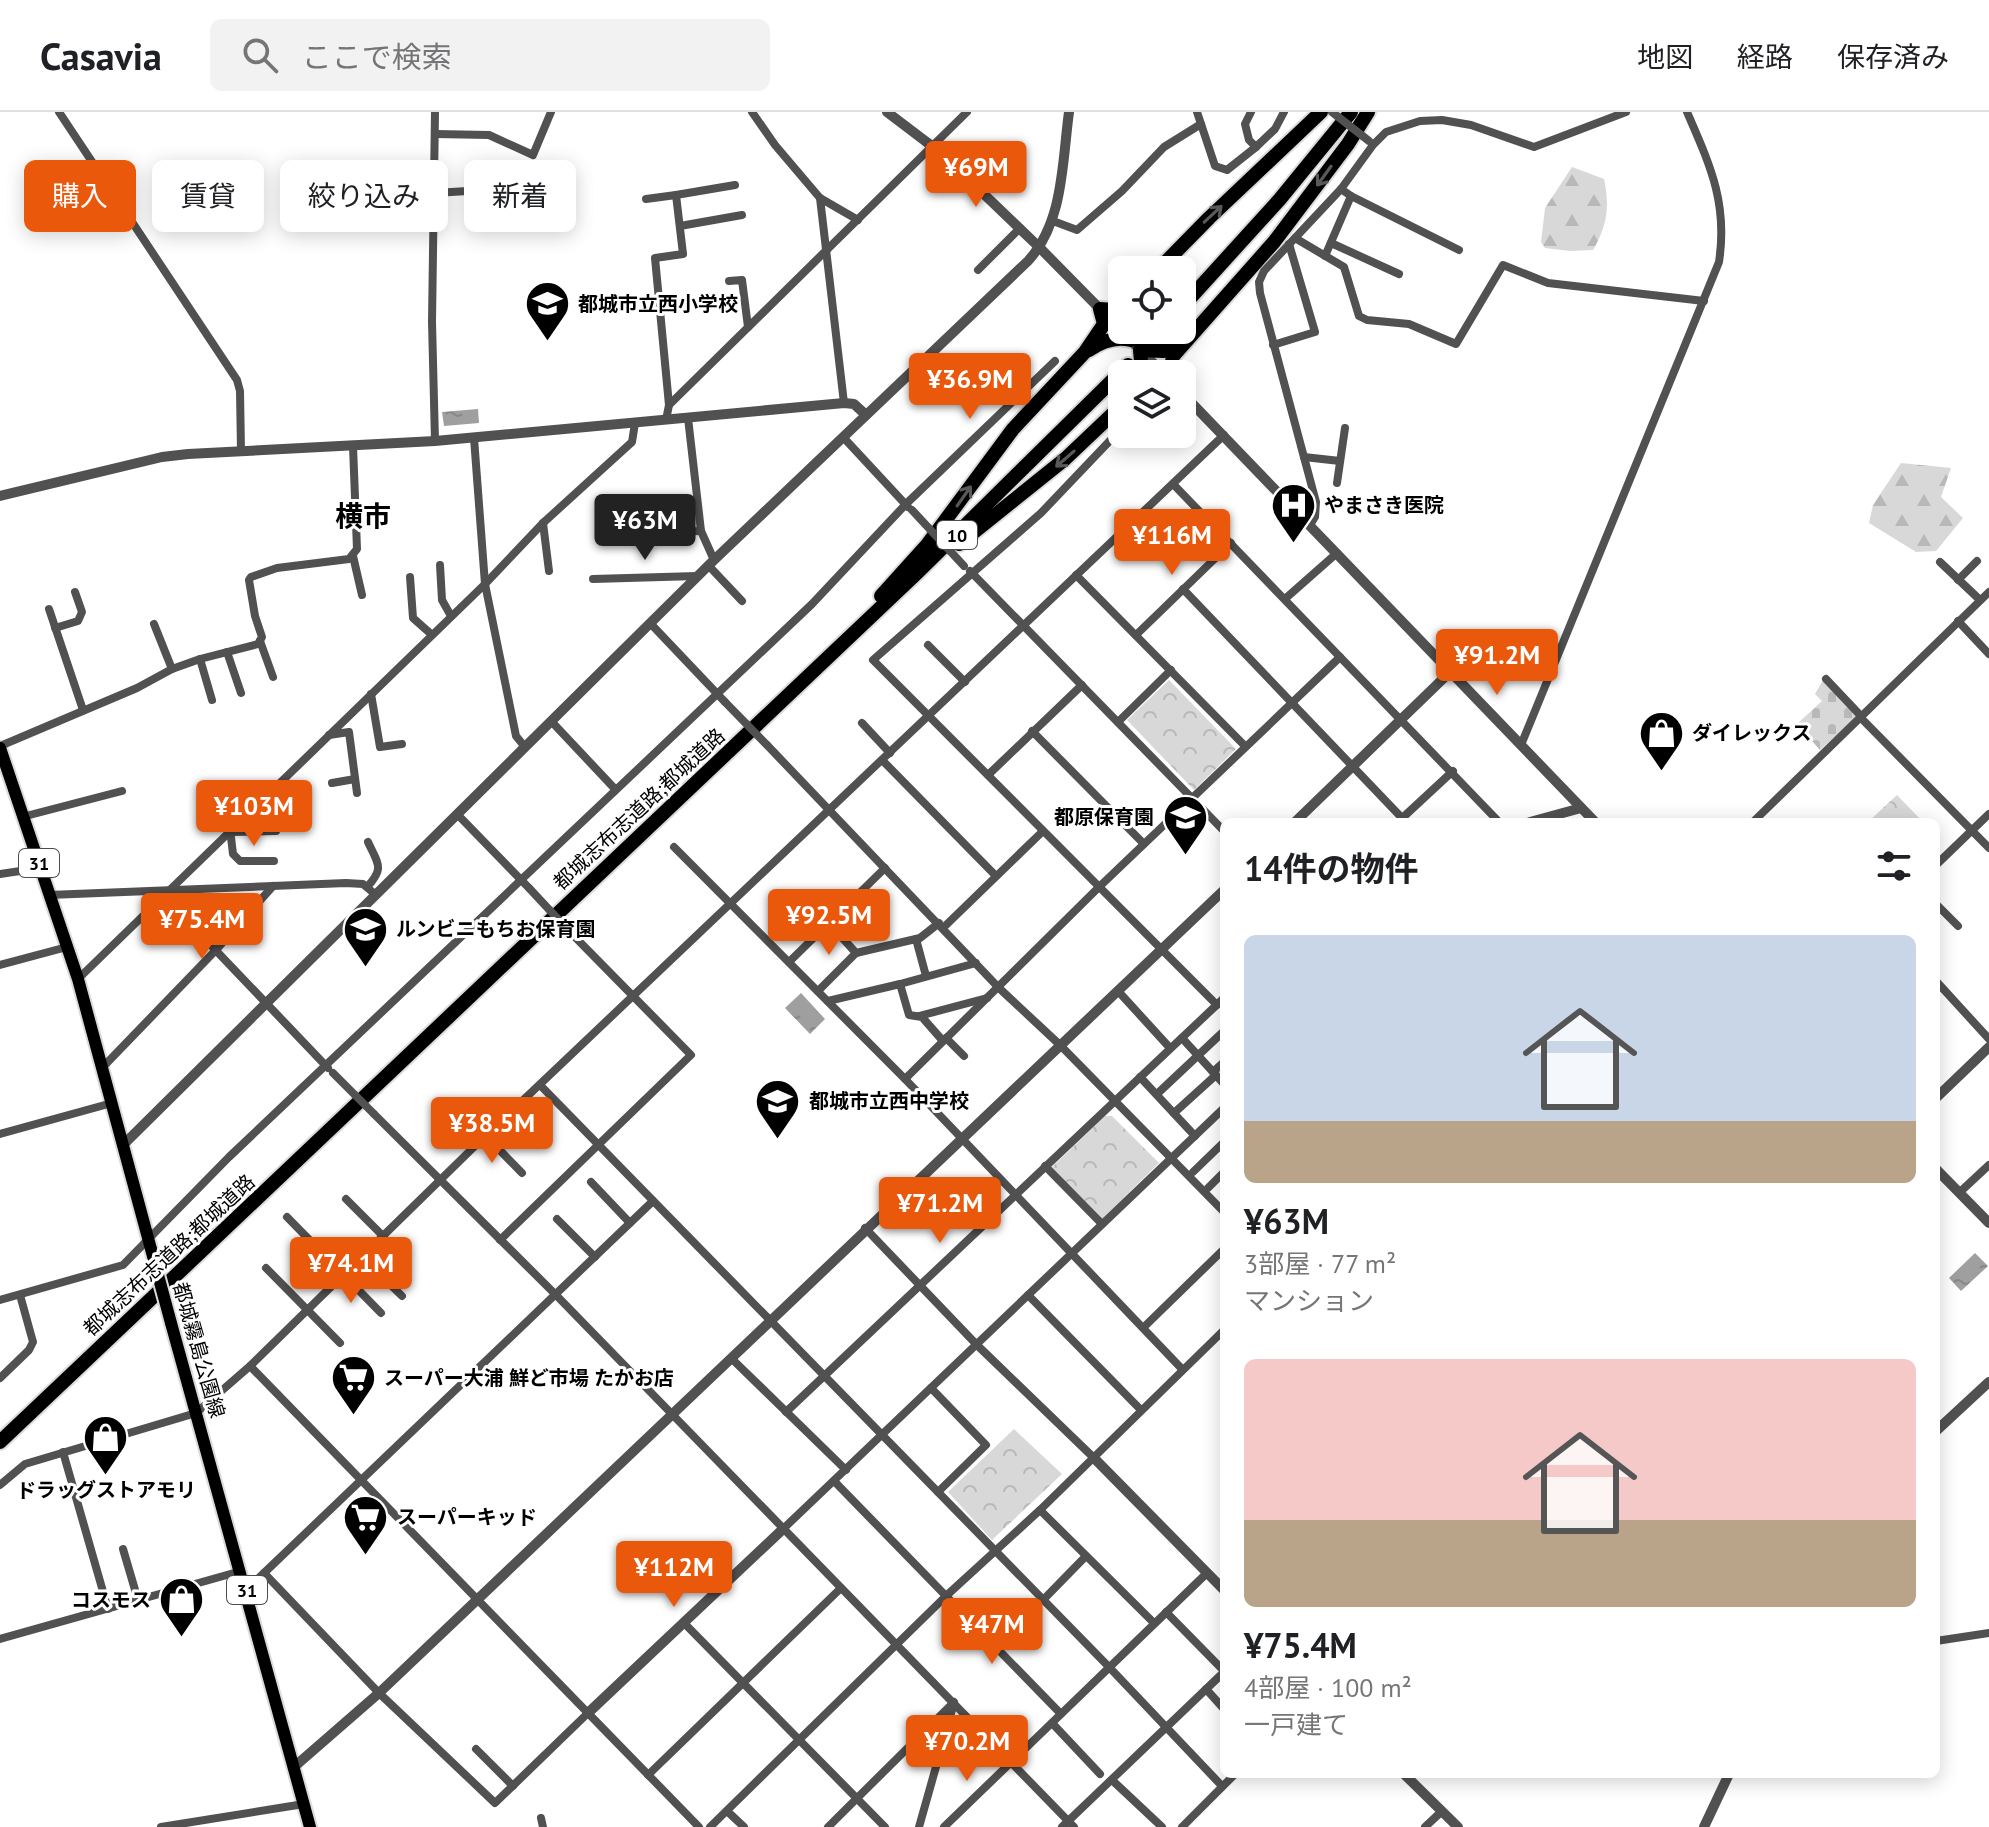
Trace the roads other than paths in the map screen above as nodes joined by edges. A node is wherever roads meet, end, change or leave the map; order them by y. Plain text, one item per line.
1 (59, 112) edge
2 (435, 112) edge
3 (551, 112) edge
4 (752, 112) edge
5 (887, 112) edge
6 (1069, 112) edge
7 (1197, 112) edge
8 (1251, 112) edge
9 (1284, 112) edge
10 (1321, 112) edge
11 (1332, 112) edge
12 (1351, 112) edge
13 (1368, 112) edge
14 (1626, 112) edge
15 (1687, 112) edge
16 (963, 113) edge
17 (1201, 124) junction
18 (435, 134) junction
19 (1371, 143) junction
20 (934, 147) junction
21 (1256, 147) junction
22 (435, 160) edge
23 (735, 185) dead end
24 (1341, 189) junction
25 (676, 195) junction
26 (1351, 196) junction
27 (820, 198) junction
28 (646, 199) dead end
29 (742, 215) dead end
30 (858, 220) junction
31 (1053, 221) junction
32 (680, 226) junction
33 (1020, 228) junction
34 (434, 232) edge
35 (1292, 241) junction
36 (1331, 243) junction
37 (1040, 248) junction
38 (1459, 250) dead end
39 (826, 252) junction
40 (1172, 256) edge
41 (1325, 256) junction
42 (978, 270) dead end
43 (1399, 274) dead end
44 (729, 281) dead end
45 (1196, 292) edge
46 (1704, 301) junction
47 (1100, 309) junction
48 (1108, 310) edge
49 (1108, 316) edge
50 (748, 327) junction
51 (1196, 329) edge
52 (1108, 340) edge
53 (1138, 344) edge
54 (1145, 344) edge
55 (1183, 344) joint
56 (1273, 345) junction
57 (1085, 352) junction
58 (1153, 360) edge
59 (1172, 360) edge
60 (1055, 361) dead end
61 (1108, 385) edge
62 (844, 403) junction
63 (669, 405) junction
64 (1196, 407) edge
65 (866, 415) junction
66 (688, 418) junction
67 (1108, 418) edge
68 (666, 420) junction
69 (635, 423) junction
70 (1345, 428) dead end
71 (1224, 435) junction
72 (843, 437) junction
73 (474, 438) junction
74 (435, 441) junction
75 (1108, 443) edge
76 (353, 446) junction
77 (241, 451) junction
78 (1304, 457) junction
79 (1340, 461) junction
80 (1337, 483) dead end
81 (1174, 485) junction
82 (0, 496) edge
83 (697, 506) junction
84 (909, 507) junction
85 (543, 523) junction
86 (1310, 525) junction
87 (701, 531) junction
88 (1231, 543) junction
89 (1337, 553) junction
90 (353, 556) junction
91 (1977, 561) dead end
92 (1940, 562) dead end
93 (711, 563) junction
94 (440, 565) dead end
95 (614, 568) dead end
96 (549, 571) dead end
97 (972, 574) junction
98 (1076, 575) junction
99 (697, 576) junction
100 (410, 577) dead end
101 (593, 579) dead end
102 (614, 579) junction
103 (1958, 580) junction
104 (485, 584) junction
105 (1183, 589) junction
106 (75, 592) dead end
107 (1989, 592) edge
108 (362, 595) dead end
109 (1286, 598) junction
110 (1980, 600) junction
111 (742, 601) dead end
112 (49, 609) dead end
113 (451, 616) junction
114 (1958, 621) junction
115 (650, 623) junction
116 (154, 624) dead end
117 (1023, 625) junction
118 (55, 628) junction
119 (431, 634) junction
120 (1136, 635) junction
121 (260, 641) junction
122 (928, 645) dead end
123 (227, 652) junction
124 (1989, 654) edge
125 (1340, 657) junction
126 (200, 659) junction
127 (172, 669) junction
128 (1171, 670) junction
129 (1449, 673) junction
130 (273, 677) dead end
131 (1826, 679) dead end
132 (965, 682) junction
133 (1082, 685) junction
134 (241, 693) dead end
135 (716, 693) junction
136 (371, 694) junction
137 (212, 700) dead end
138 (782, 701) junction
139 (1293, 701) junction
140 (83, 710) junction
141 (929, 716) junction
142 (1860, 716) junction
143 (1402, 720) junction
144 (551, 721) junction
145 (1118, 722) junction
146 (862, 723) dead end
147 (1032, 731) junction
148 (328, 735) junction
149 (402, 744) dead end
150 (1521, 745) junction
151 (1245, 746) junction
152 (0, 747) edge
153 (525, 747) junction
154 (890, 753) junction
155 (882, 760) junction
156 (1354, 767) junction
157 (1453, 771) junction
158 (988, 775) junction
159 (355, 779) junction
160 (332, 783) dead end
161 (615, 789) junction
162 (122, 791) dead end
163 (357, 793) dead end
164 (1190, 798) junction
165 (1581, 808) junction
166 (831, 810) junction
167 (457, 814) junction
168 (1989, 814) edge
169 (22, 817) junction
170 (1299, 818) edge
171 (1398, 818) edge
172 (1402, 818) edge
173 (1495, 818) edge
174 (1545, 818) edge
175 (1591, 818) edge
176 (1757, 818) edge
177 (1220, 827) edge
178 (231, 831) junction
179 (276, 831) dead end
180 (1043, 831) junction
181 (1972, 831) junction
182 (368, 842) dead end
183 (1144, 844) junction
184 (674, 847) dead end
185 (1989, 848) edge
186 (274, 861) dead end
187 (1940, 861) edge
188 (40, 868) junction
189 (885, 868) junction
190 (0, 874) edge
191 (996, 876) junction
192 (519, 879) junction
193 (273, 886) junction
194 (367, 887) junction
195 (1098, 888) junction
196 (166, 893) junction
197 (1220, 894) edge
198 (49, 895) junction
199 (376, 895) junction
200 (731, 904) junction
201 (1940, 908) edge
202 (829, 923) junction
203 (941, 926) junction
204 (1958, 926) dead end
205 (916, 939) junction
206 (67, 947) junction
207 (1162, 950) junction
208 (215, 951) junction
209 (856, 953) junction
210 (789, 962) junction
211 (976, 963) junction
212 (0, 965) edge
213 (926, 976) junction
214 (78, 979) junction
215 (900, 984) junction
216 (1940, 985) edge
217 (999, 988) junction
218 (818, 991) junction
219 (1118, 991) junction
220 (635, 995) junction
221 (989, 997) junction
222 (1220, 998) edge
223 (828, 1001) junction
224 (267, 1002) junction
225 (1220, 1002) edge
226 (918, 1016) junction
227 (1220, 1035) edge
228 (1182, 1038) junction
229 (1989, 1039) edge
230 (944, 1040) junction
231 (1060, 1045) junction
232 (1989, 1047) edge
233 (1170, 1048) junction
234 (964, 1056) dead end
235 (1199, 1056) junction
236 (326, 1065) junction
237 (1220, 1066) edge
238 (102, 1068) junction
239 (1214, 1073) junction
240 (1140, 1077) junction
241 (905, 1079) junction
242 (1220, 1080) edge
243 (540, 1085) junction
244 (1157, 1094) junction
245 (1940, 1094) edge
246 (1114, 1101) junction
247 (112, 1103) junction
248 (1174, 1113) junction
249 (1220, 1117) edge
250 (0, 1134) edge
251 (486, 1136) junction
252 (1195, 1136) junction
253 (962, 1140) junction
254 (123, 1145) junction
255 (598, 1146) junction
256 (1220, 1146) edge
257 (1176, 1158) junction
258 (1989, 1165) edge
259 (1045, 1166) junction
260 (1193, 1172) junction
261 (522, 1173) dead end
262 (1940, 1173) edge
263 (1220, 1176) edge
264 (442, 1181) junction
265 (591, 1182) dead end
266 (1208, 1188) junction
267 (1960, 1192) junction
268 (1015, 1194) junction
269 (346, 1199) dead end
270 (1220, 1200) edge
271 (653, 1201) junction
272 (1220, 1208) edge
273 (287, 1217) dead end
274 (557, 1219) dead end
275 (630, 1223) junction
276 (1989, 1223) edge
277 (1102, 1224) junction
278 (865, 1228) junction
279 (384, 1237) junction
280 (500, 1240) junction
281 (149, 1244) junction
282 (1220, 1253) edge
283 (1071, 1254) junction
284 (362, 1257) junction
285 (595, 1257) junction
286 (266, 1268) dead end
287 (343, 1275) junction
288 (920, 1286) junction
289 (20, 1295) junction
290 (556, 1295) junction
291 (1028, 1295) junction
292 (402, 1296) dead end
293 (0, 1300) edge
294 (307, 1310) junction
295 (381, 1313) dead end
296 (768, 1321) junction
297 (1144, 1327) junction
298 (1220, 1334) edge
299 (340, 1343) dead end
300 (977, 1345) junction
301 (731, 1358) junction
302 (250, 1366) junction
303 (1182, 1369) junction
304 (825, 1377) junction
305 (0, 1378) edge
306 (1989, 1382) edge
307 (931, 1388) junction
308 (1141, 1410) junction
309 (786, 1412) junction
310 (196, 1413) junction
311 (671, 1414) junction
312 (1940, 1427) edge
313 (883, 1434) junction
314 (0, 1442) edge
315 (63, 1452) junction
316 (1094, 1458) junction
317 (846, 1470) junction
318 (361, 1480) junction
319 (834, 1481) junction
320 (0, 1485) edge
321 (938, 1492) junction
322 (1040, 1510) junction
323 (783, 1529) junction
324 (123, 1549) dead end
325 (994, 1550) junction
326 (1086, 1556) junction
327 (241, 1571) junction
328 (264, 1573) junction
329 (1207, 1573) junction
330 (1220, 1586) edge
331 (841, 1588) junction
332 (246, 1590) junction
333 (946, 1596) junction
334 (476, 1599) junction
335 (138, 1600) junction
336 (1043, 1600) junction
337 (108, 1609) junction
338 (1166, 1612) junction
339 (684, 1623) junction
340 (1154, 1623) junction
341 (1989, 1633) edge
342 (0, 1639) edge
343 (1940, 1640) edge
344 (898, 1645) junction
345 (1109, 1667) junction
346 (1220, 1668) edge
347 (1220, 1676) edge
348 (742, 1684) junction
349 (1206, 1689) junction
350 (379, 1693) junction
351 (954, 1702) junction
352 (1220, 1705) edge
353 (588, 1713) junction
354 (1061, 1714) junction
355 (1052, 1723) junction
356 (1166, 1727) junction
357 (800, 1741) junction
358 (476, 1749) dead end
359 (1012, 1761) junction
360 (294, 1767) junction
361 (1100, 1774) dead end
362 (648, 1775) junction
363 (1231, 1778) edge
364 (1408, 1778) edge
365 (1727, 1778) edge
366 (1113, 1781) junction
367 (513, 1786) junction
368 (1222, 1786) junction
369 (856, 1799) junction
370 (304, 1804) junction
371 (727, 1811) junction
372 (1441, 1812) junction
373 (1068, 1825) edge
374 (161, 1827) edge
375 (310, 1827) edge
376 (699, 1827) edge
377 (710, 1827) edge
378 (744, 1827) edge
379 (828, 1827) edge
380 (885, 1827) edge
381 (919, 1827) edge
382 (944, 1827) edge
383 (1162, 1827) edge
384 (1182, 1827) edge
385 (1425, 1827) edge
386 (1458, 1827) edge
387 (1704, 1827) edge

1 - 77 street
2 - 18 street
3 - 18 street
4 - 27 street
5 - 20 street
6 - 31 street
7 - 17 street
8 - 21 street
9 - 21 street
40 -> 10 highway
11 - 19 street, bridge
12 - 45 highway
13 -> 51 highway
14 - 19 street
15 - 46 street
16 - 20 street
17 - 21 street
17 - 31 street
18 - 22 street
19 - 24 street
20 - 30 street
20 - 33 street
23 - 25 street
24 - 26 street
24 - 35 street
25 - 28 street
25 - 32 street
26 - 36 street
26 - 38 street
27 - 30 street
27 - 39 street
29 - 32 street
30 - 39 street
31 - 37 street
32 - 63 street
33 - 37 street
33 - 42 street
34 - 74 street
35 - 41 street
35 - 56 street
35 - 56 street
36 - 41 street
36 - 43 street
37 - 47 street
37 - 65 street
39 - 50 street
39 - 62 street
41 - 46 street
44 - 50 street
46 - 150 street
47 - 48 highway
47 - 49 street
47 - 57 highway
50 - 63 street
52 - 57 highway
53 - 58 street
54 - 55 highway
55 - 59 highway
56 - 78 street
138 -> 57 highway
60 - 84 street
61 - 138 highway, 都城志布志道路;都城道路 / 10
62 - 65 street
62 - 66 street
63 - 68 street
64 - 71 street
65 - 72 street
66 - 68 street
66 - 83 street
67 -> 138 highway
68 - 69 street
69 - 73 street
69 - 85 street
70 - 79 street
71 - 81 street
71 - 86 street
72 - 84 street
72 - 93 street
73 - 74 street
73 - 104 street
74 - 76 street
75 - 97 street
76 - 77 street
76 - 90 street
77 - 82 street
78 - 79 street
78 - 86 street
79 - 80 street
81 - 88 street
81 - 98 street
83 - 87 street
83 - 87 street
84 - 97 street, bridge
84 - 135 street
85 - 96 street
85 - 104 street
86 - 89 street
87 - 93 street
88 - 105 street
88 - 109 street
89 - 109 street
89 - 129 street
90 - 108 street
90 - 121 street
91 - 103 street
92 - 103 street
93 - 99 street
93 - 111 street
94 - 113 street
95 - 102 street
97 - 117 street
97 - 141 street
98 - 117 street
98 - 120 street
99 - 102 street
99 - 115 street
100 - 119 street
101 - 102 street
103 - 110 street
104 - 113 street
104 - 153 street
105 - 120 street
105 - 139 street
106 - 118 street
107 - 110 street
109 - 125 street
110 - 114 street
112 - 118 street
113 - 119 street
114 - 124 street
114 - 142 street
115 - 135 street
115 - 144 street
116 - 127 street
117 - 132 street
117 - 133 street
118 - 140 street
119 - 136 street
120 - 128 street
121 - 123 street
121 - 130 street
122 - 132 street
123 - 126 street
123 - 134 street
125 - 139 street
125 - 143 street
126 - 127 street
126 - 137 street
127 - 140 street
128 - 145 street
128 - 151 street
129 - 143 street
129 - 150 street
131 - 142 street
132 - 141 street
133 - 145 street
133 - 147 street
135 - 161 street
135 - 166 street, bridge
136 - 148 street
136 - 149 street
138 - 314 highway, 都城志布志道路;都城道路 / 10
139 - 151 street
139 - 156 street
140 - 152 street
141 - 154 street
141 - 158 street
142 - 176 street
142 - 181 street
143 - 156 street
143 - 157 street
144 - 153 street
144 - 161 street
145 - 164 street
146 - 154 street
147 - 158 street
147 - 183 street
148 - 159 street
148 - 178 street
150 - 165 street
151 - 164 street
152 - 169 main road, 都城霧島公園線 / 31
153 - 167 street
154 - 155 street
155 - 166 street
155 - 191 street
156 - 170 street
156 - 171 street
157 - 172 street
157 - 173 street
158 - 180 street
159 - 160 street
159 - 163 street
161 - 192 street
162 - 169 street
164 - 177 street
164 - 183 street
165 - 174 street
165 - 175 street
166 - 189 street
166 - 200 street
167 - 192 street
167 - 199 street
168 - 181 street
169 - 188 main road, 都城霧島公園線 / 31
178 - 179 street
178 - 186 street
178 - 196 street
180 - 191 street
180 - 195 street
181 - 185 street
181 - 187 street
182 - 194 street
183 - 195 street
184 - 200 street
188 - 190 street
188 - 198 main road, 都城霧島公園線 / 31
189 - 202 street
189 - 203 street
191 - 203 street
192 - 220 street, bridge
192 - 236 street
193 - 194 street
193 - 196 street
193 - 208 street
194 - 199 street
195 - 207 street
195 - 217 street
196 - 198 street
196 - 208 street
196 - 214 street
197 - 207 street
198 - 206 main road, 都城霧島公園線 / 31
199 - 224 street
200 - 210 street
200 - 220 street
201 - 204 street
202 - 209 street
202 - 210 street
203 - 205 street
203 - 211 street
205 - 209 street
205 - 213 street
206 - 212 street
206 - 214 main road, 都城霧島公園線 / 31
207 - 219 street
207 - 222 street
208 - 224 street
208 - 238 street
209 - 218 street
210 - 218 street
211 - 213 street
211 - 217 street
213 - 215 street
214 - 238 main road, 都城霧島公園線 / 31
215 - 223 street
215 - 226 street
216 - 229 street
217 - 221 street
217 - 231 street
218 - 223 street
219 - 231 street
219 - 233 street
220 - 243 street
220 - 255 street
221 - 226 street
221 - 230 street
223 - 241 street
224 - 236 street
224 - 254 street
225 - 228 street
226 - 230 street
227 - 235 street
228 - 233 street
228 - 235 street
230 - 234 street
230 - 241 street
231 - 246 street
231 - 253 street
232 - 245 street
233 - 240 street
235 - 239 street
235 - 244 street
236 - 264 street, bridge
236 - 281 street
237 - 239 street
238 - 247 main road, 都城霧島公園線 / 31
239 - 242 street
239 - 248 street
240 - 244 street
240 - 246 street
241 - 253 street
243 - 251 street
243 - 255 street
244 - 248 street
246 - 257 street
246 - 259 street
247 - 250 street
247 - 254 main road, 都城霧島公園線 / 31
248 - 252 street
249 - 252 street
251 - 261 street
251 - 264 street
252 - 257 street
253 - 268 street
253 - 278 street
254 - 281 main road, 都城霧島公園線 / 31
255 - 271 street
255 - 280 street
256 - 260 street
257 - 260 street
257 - 272 street
257 - 277 street
258 - 267 street
259 - 268 street
259 - 277 street
260 - 266 street
262 - 267 street
263 - 266 street
264 - 279 street
264 - 280 street
265 - 275 street
266 - 270 street
267 - 276 street
268 - 283 street
268 - 288 street
269 - 279 street
271 - 275 street
271 - 296 street
273 - 287 street
274 - 285 street
275 - 285 street
277 - 283 street
278 - 288 street
278 - 296 street
279 - 284 street
280 - 290 street
281 - 289 street
281 - 310 main road, 都城霧島公園線 / 31, bridge
282 - 297 street
283 - 291 street
283 - 297 street
284 - 287 street
284 - 292 street
285 - 290 street
286 - 294 street
287 - 294 street
287 - 295 street
288 - 300 street
288 - 304 street
289 - 293 street
289 - 305 street
290 - 311 street
290 - 318 street
291 - 300 street
291 - 308 street
294 - 299 street
294 - 302 street
296 - 301 street
296 - 304 street
297 - 303 street
298 - 303 street
300 - 307 street
300 - 316 street
301 - 309 street
301 - 311 street
302 - 310 street
302 - 318 street
303 - 308 street
304 - 309 street
304 - 313 street
306 - 312 street
307 - 313 street
307 - 321 street
308 - 316 street
309 - 317 street
310 - 315 street
310 - 327 main road, 都城霧島公園線 / 31
311 - 323 street
311 - 334 street
313 - 317 street
313 - 321 street
315 - 320 street
315 - 337 street
316 - 322 street
316 - 329 street
317 - 319 street
318 - 328 street
318 - 334 street
319 - 323 street
319 - 333 street
321 - 325 street
322 - 325 street
322 - 326 street
323 - 331 street
323 - 339 street
324 - 335 street
325 - 333 street
325 - 336 street
326 - 336 street
326 - 340 street
327 - 332 main road, 都城霧島公園線 / 31
327 - 335 street
328 - 332 street
328 - 350 street
329 - 330 street
329 - 338 street
331 - 344 street
331 - 348 street
332 - 360 main road, 都城霧島公園線 / 31
333 - 344 street
333 - 354 street
334 - 350 street
334 - 353 street
335 - 337 street
336 - 345 street
337 - 342 street
338 - 340 street
338 - 346 street
339 - 348 street
339 - 353 street
340 - 345 street
341 - 343 street
344 - 351 street
344 - 357 street
345 - 354 street
345 - 356 street
347 - 349 street
348 - 357 street
348 - 362 street
349 - 352 street
349 - 356 street
350 - 360 street
350 - 367 street
351 - 359 street
351 - 369 street
351 - 381 street
353 - 362 street
353 - 367 street
354 - 355 street
355 - 359 street
355 - 361 street
356 - 366 street
356 - 368 street
357 - 369 street
357 - 371 street
358 - 367 street
359 - 373 street
359 - 382 street
360 - 370 main road, 都城霧島公園線 / 31
362 - 376 street
363 - 368 street
364 - 372 street
365 - 387 street
366 - 373 street
366 - 383 street
368 - 384 street
369 - 379 street
369 - 380 street
370 - 374 street
370 - 375 main road, 都城霧島公園線 / 31
371 - 377 street
371 - 378 street
372 - 385 street
372 - 386 street

